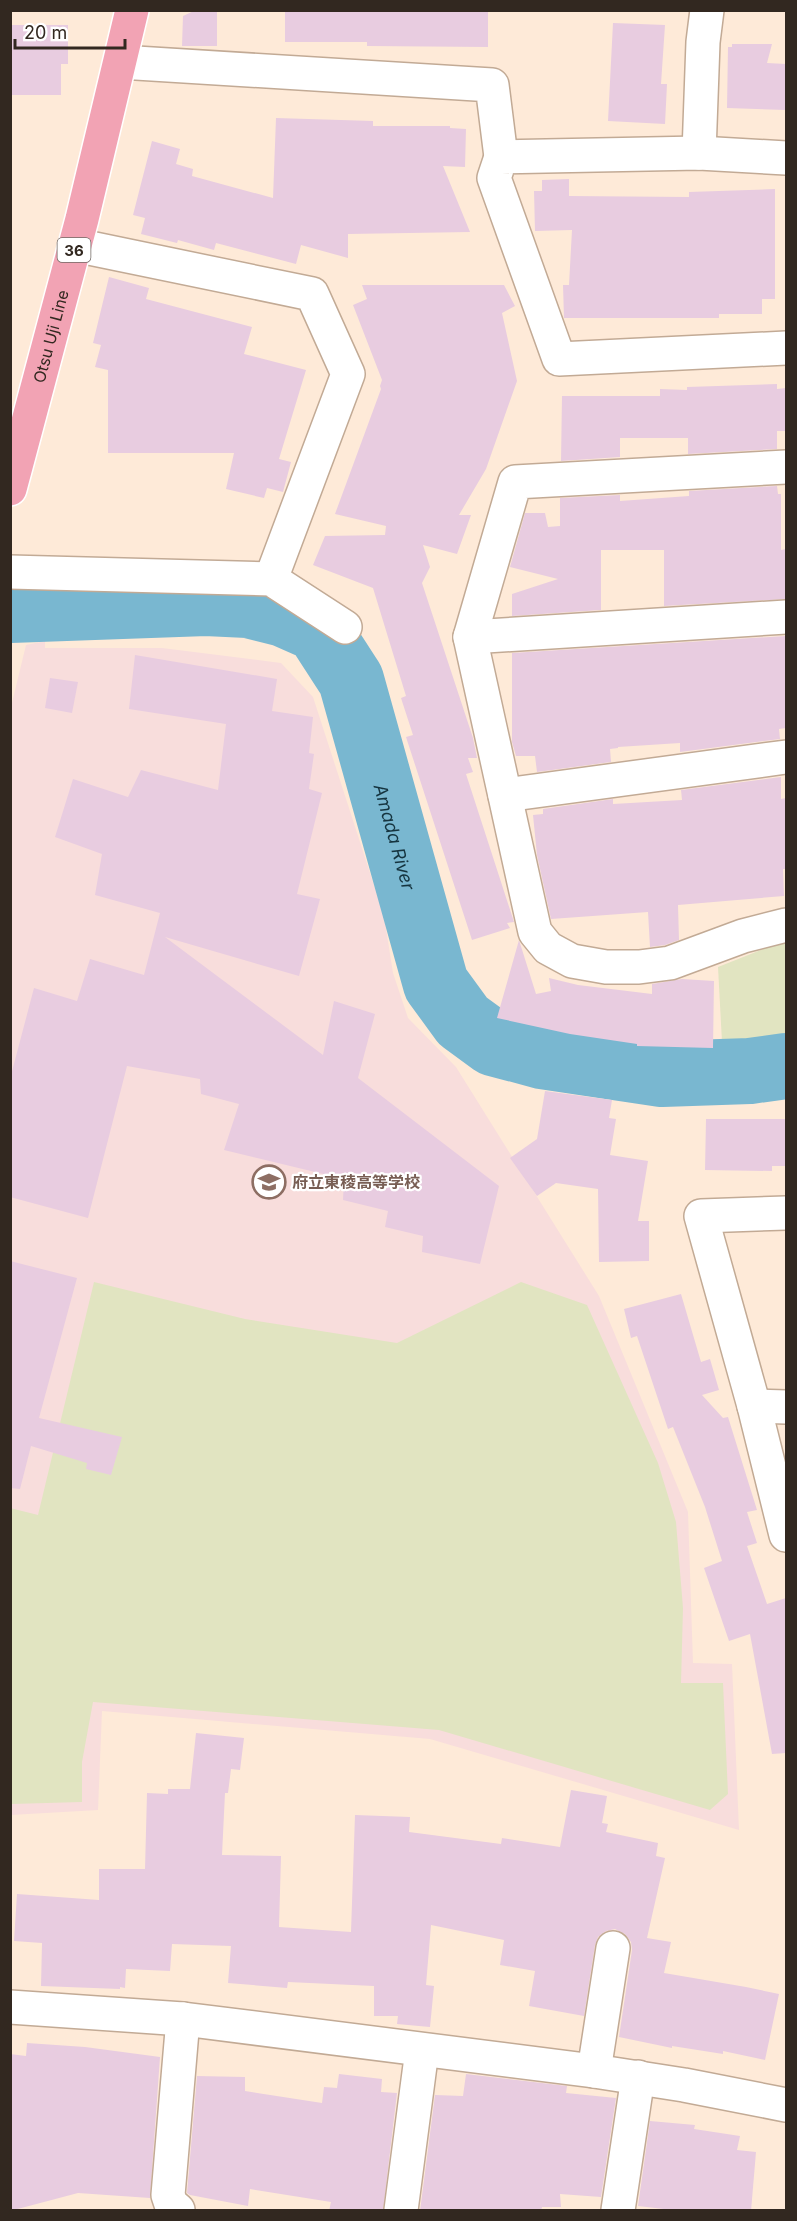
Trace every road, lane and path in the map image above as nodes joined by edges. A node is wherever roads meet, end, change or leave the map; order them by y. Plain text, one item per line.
1 (132, 10) edge
2 (707, 10) edge
3 (120, 62) junction
4 (699, 153) junction
5 (501, 157) junction
6 (786, 158) edge
7 (75, 245) junction
8 (786, 348) edge
9 (786, 467) edge
10 (10, 489) edge
11 (10, 572) edge
12 (271, 579) junction
13 (786, 617) edge
14 (345, 627) dead end
15 (470, 637) junction
16 (786, 757) edge
17 (505, 795) junction
18 (786, 925) edge
19 (786, 1213) edge
20 (754, 1406) junction
21 (786, 1407) edge
22 (786, 1535) edge
23 (613, 1948) dead end
24 (10, 2007) edge
25 (183, 2019) junction
26 (422, 2050) junction
27 (594, 2071) junction
28 (638, 2078) junction
29 (786, 2105) edge
30 (178, 2211) edge
31 (401, 2211) edge
32 (618, 2211) edge

1 - 3 main road, Otsu Uji Line / 36
2 - 4 street
3 - 5 street
3 - 7 main road, Otsu Uji Line / 36
4 - 5 street
4 - 6 street
5 - 8 street
7 - 10 main road, Otsu Uji Line / 36
7 - 12 street
9 - 15 street
11 - 12 street
12 - 14 street
13 - 15 street
15 - 17 street
16 - 17 street
17 - 18 street
19 - 20 street
20 - 21 street
20 - 22 street
23 - 27 street
24 - 25 street
25 - 26 street
25 - 30 street
26 - 27 street
26 - 31 street
27 - 28 street
28 - 29 street
28 - 32 street

